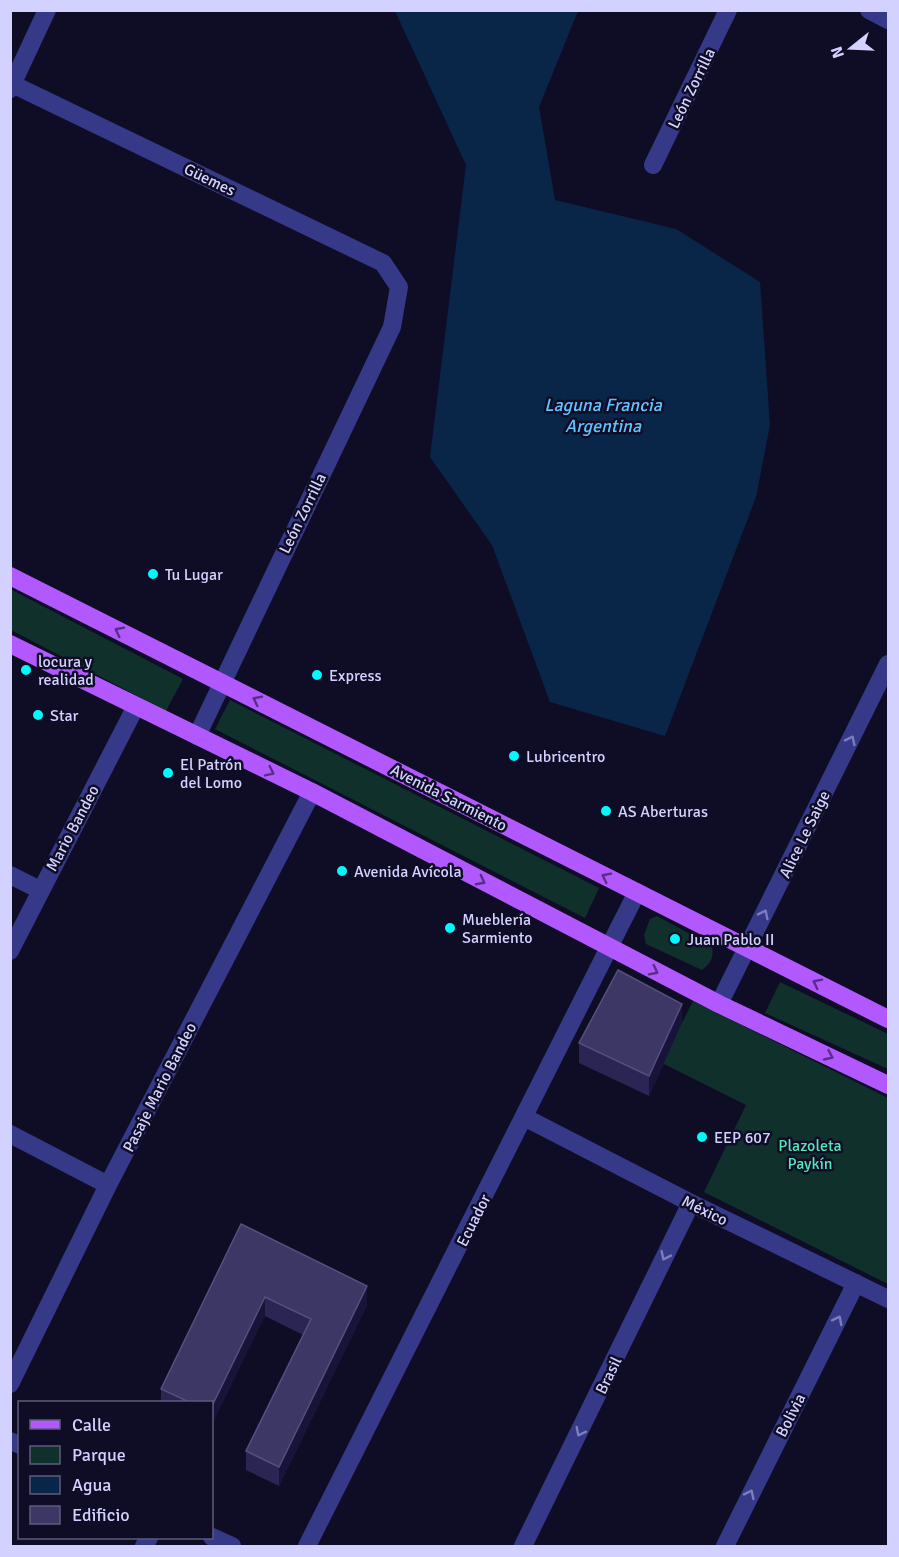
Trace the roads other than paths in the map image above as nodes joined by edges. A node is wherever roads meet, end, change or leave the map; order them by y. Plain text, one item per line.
1 (47, 10) edge
2 (728, 10) edge
3 (869, 10) edge
4 (888, 20) edge
5 (11, 86) edge
6 (653, 165) dead end
7 (399, 287) joint
8 (10, 576) edge
9 (10, 644) edge
10 (888, 664) edge
11 (220, 682) junction
12 (136, 706) junction
13 (197, 736) junction
14 (312, 792) junction
15 (10, 875) edge
16 (40, 890) junction
17 (637, 892) junction
18 (609, 948) junction
19 (747, 948) junction
20 (10, 951) edge
21 (719, 1004) junction
22 (888, 1019) edge
23 (888, 1085) edge
24 (524, 1117) junction
25 (10, 1134) edge
26 (108, 1185) junction
27 (691, 1203) junction
28 (856, 1283) junction
29 (888, 1299) edge
30 (10, 1384) edge
31 (213, 1537) edge
32 (232, 1546) edge
33 (308, 1546) edge
34 (523, 1546) edge
35 (725, 1546) edge

1 - 5 street
2 - 6 street, León Zorrilla
3 - 4 street
5 - 7 street, Güemes
7 - 11 street, León Zorrilla
11 -> 8 main road, Avenida Sarmiento
9 - 12 main road
19 -> 10 street, Alice Le Saige
11 - 13 street, León Zorrilla
17 -> 11 main road, Avenida Sarmiento
12 - 13 main road
12 - 16 street, Mario Bandeo
13 -> 14 main road
14 -> 18 main road
14 - 26 street, Pasaje Mario Bandeo
15 - 16 street
16 - 20 street, Mario Bandeo
17 - 18 street, Ecuador
17 - 19 main road, Avenida Sarmiento
18 -> 21 main road
18 - 24 street, Ecuador
19 - 21 street, Alice Le Saige
22 -> 19 main road, Avenida Sarmiento
21 -> 23 main road
24 - 27 street, México
24 - 33 street, Ecuador
25 - 26 street
26 - 30 street, Pasaje Mario Bandeo
27 - 28 street, México
27 -> 34 street, Brasil
28 - 29 street, México
35 -> 28 street, Bolivia
31 - 32 street

